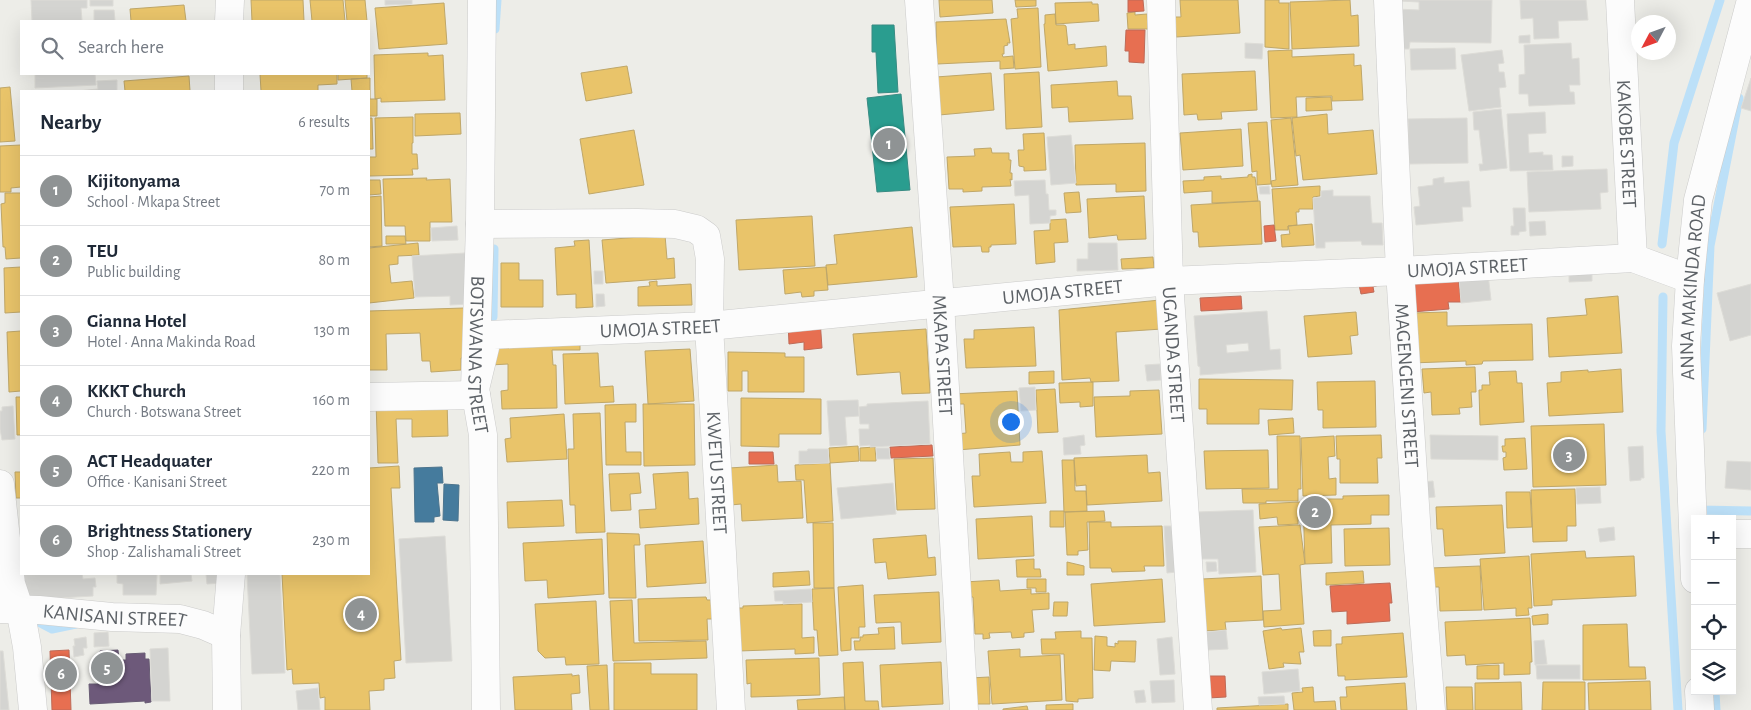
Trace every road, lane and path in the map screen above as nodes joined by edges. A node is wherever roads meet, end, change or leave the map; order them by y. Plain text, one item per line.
1 (230, 0) edge
2 (482, 0) edge
3 (919, 0) edge
4 (1161, 0) edge
5 (1388, 0) edge
6 (1620, 0) edge
7 (1750, 0) edge
8 (229, 20) edge
9 (229, 75) edge
10 (229, 90) edge
11 (480, 224) junction
12 (1633, 258) junction
13 (1400, 271) junction
14 (1690, 279) junction
15 (1169, 281) junction
16 (940, 304) junction
17 (709, 326) junction
18 (476, 392) junction
19 (370, 397) edge
20 (0, 484) edge
21 (1693, 515) edge
22 (1736, 534) edge
23 (1751, 534) edge
24 (231, 575) edge
25 (9, 609) edge
26 (226, 635) junction
27 (1699, 695) edge
28 (33, 710) edge
29 (227, 710) edge
30 (486, 710) edge
31 (731, 710) edge
32 (964, 710) edge
33 (1198, 710) edge
34 (1431, 710) edge
35 (1700, 710) edge

1 - 8 street
2 - 11 street, BOTSWANA STREET
3 - 16 street, MKAPA STREET
4 - 15 street, UGANDA STREET
5 - 13 street, MAGENGENI STREET
6 - 12 street, KAKOBE STREET
7 - 14 street, ANNA MAKINDA ROAD
9 - 10 street
11 - 17 street, KWETU STREET
11 - 18 street, BOTSWANA STREET
12 - 13 street, UMOJA STREET
12 - 14 street, UMOJA STREET
13 - 15 street, UMOJA STREET
13 - 34 street, MAGENGENI STREET
14 - 21 street, ANNA MAKINDA ROAD
15 - 16 street, UMOJA STREET
15 - 33 street, UGANDA STREET
16 - 17 street, UMOJA STREET
16 - 32 street, MKAPA STREET
17 - 18 street, UMOJA STREET
17 - 31 street, KWETU STREET
18 - 19 street
18 - 30 street, BOTSWANA STREET
20 - 25 street
22 - 23 street
24 - 26 street
25 - 26 street, KANISANI STREET
25 - 28 street
26 - 29 street
27 - 35 street

